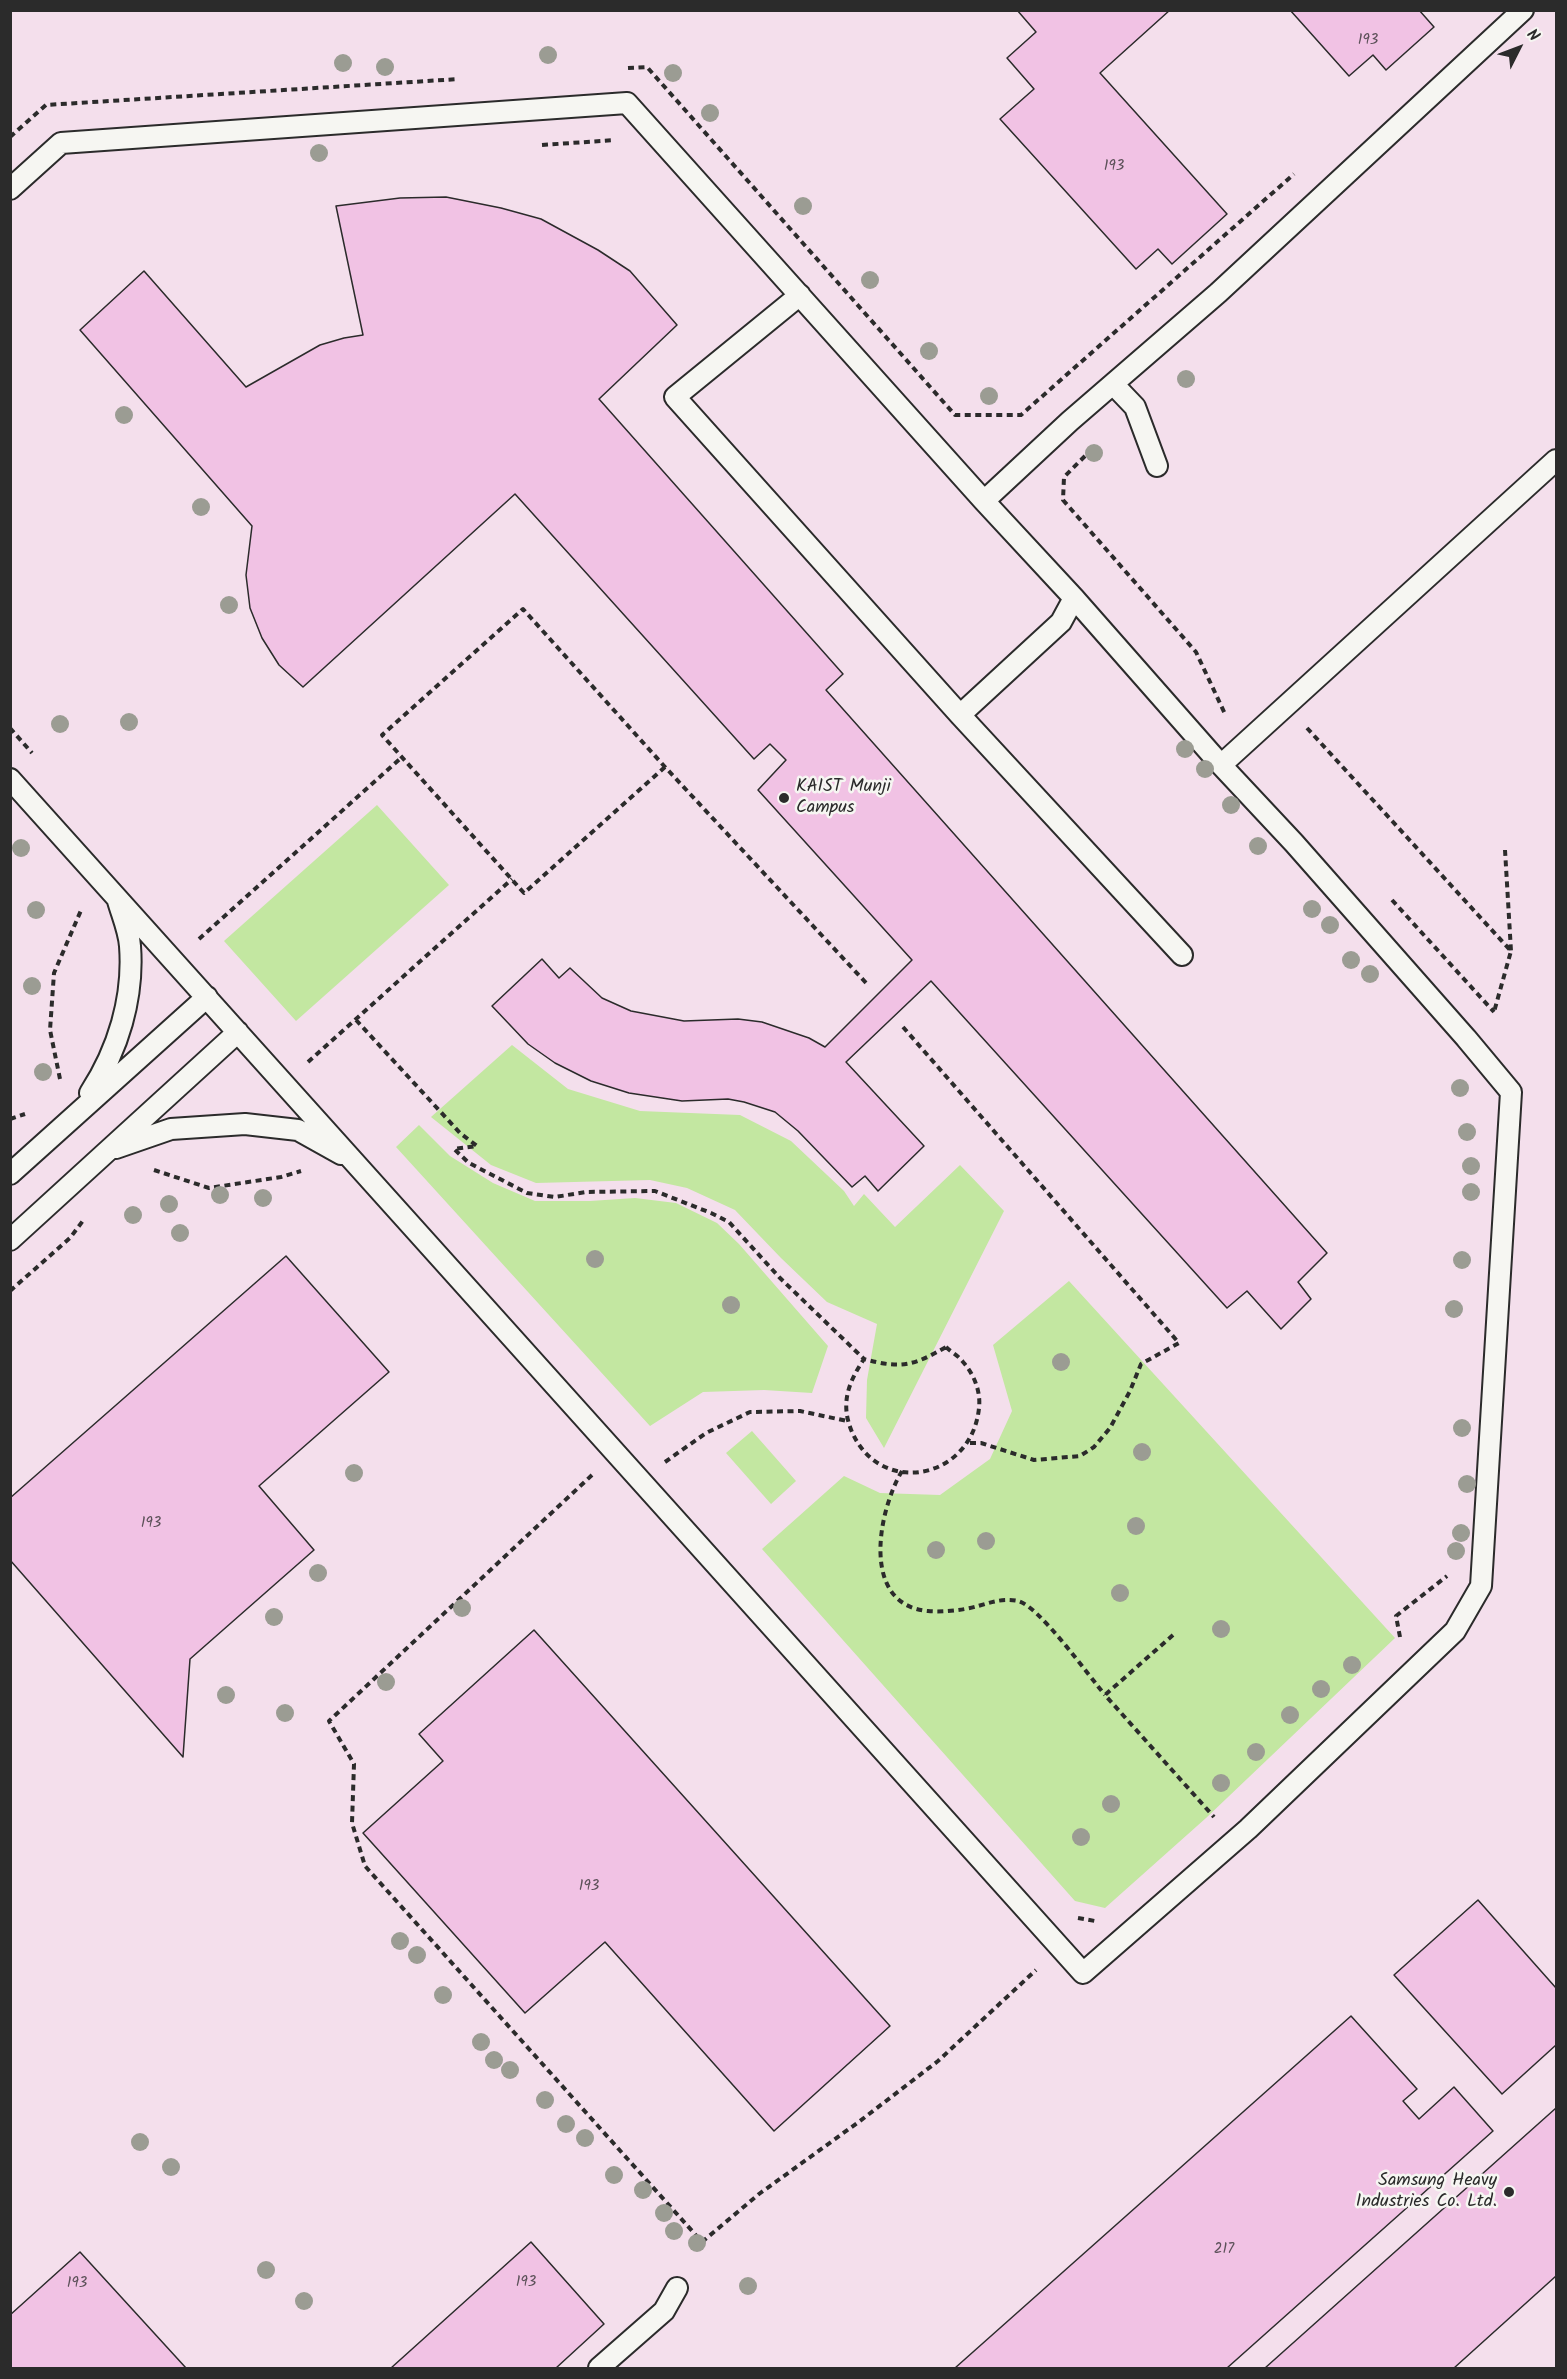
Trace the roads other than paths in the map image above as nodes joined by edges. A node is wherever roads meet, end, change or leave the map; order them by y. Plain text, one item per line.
1 (1523, 10) edge
2 (10, 189) edge
3 (800, 296) junction
4 (1113, 384) junction
5 (1557, 460) edge
6 (1157, 466) dead end
7 (984, 501) junction
8 (1074, 598) junction
9 (960, 715) junction
10 (1221, 765) junction
11 (10, 779) edge
12 (117, 897) junction
13 (1182, 956) dead end
14 (207, 998) junction
15 (238, 1032) junction
16 (76, 1115) junction
17 (108, 1151) junction
18 (353, 1160) junction
19 (10, 1174) edge
20 (10, 1240) edge
21 (677, 2288) dead end
22 (599, 2368) edge

1 - 4 lane
2 - 3 lane
3 - 7 lane
3 - 9 lane
4 - 6 lane
4 - 7 lane
5 - 10 lane
7 - 8 lane
8 - 9 lane
8 - 10 lane
9 - 13 lane
10 - 18 lane
11 - 12 lane
12 - 14 lane
12 - 16 lane
14 - 15 lane
14 - 16 lane
15 - 17 lane
15 - 18 lane
16 - 19 lane
17 - 18 lane
17 - 20 lane
21 - 22 lane

